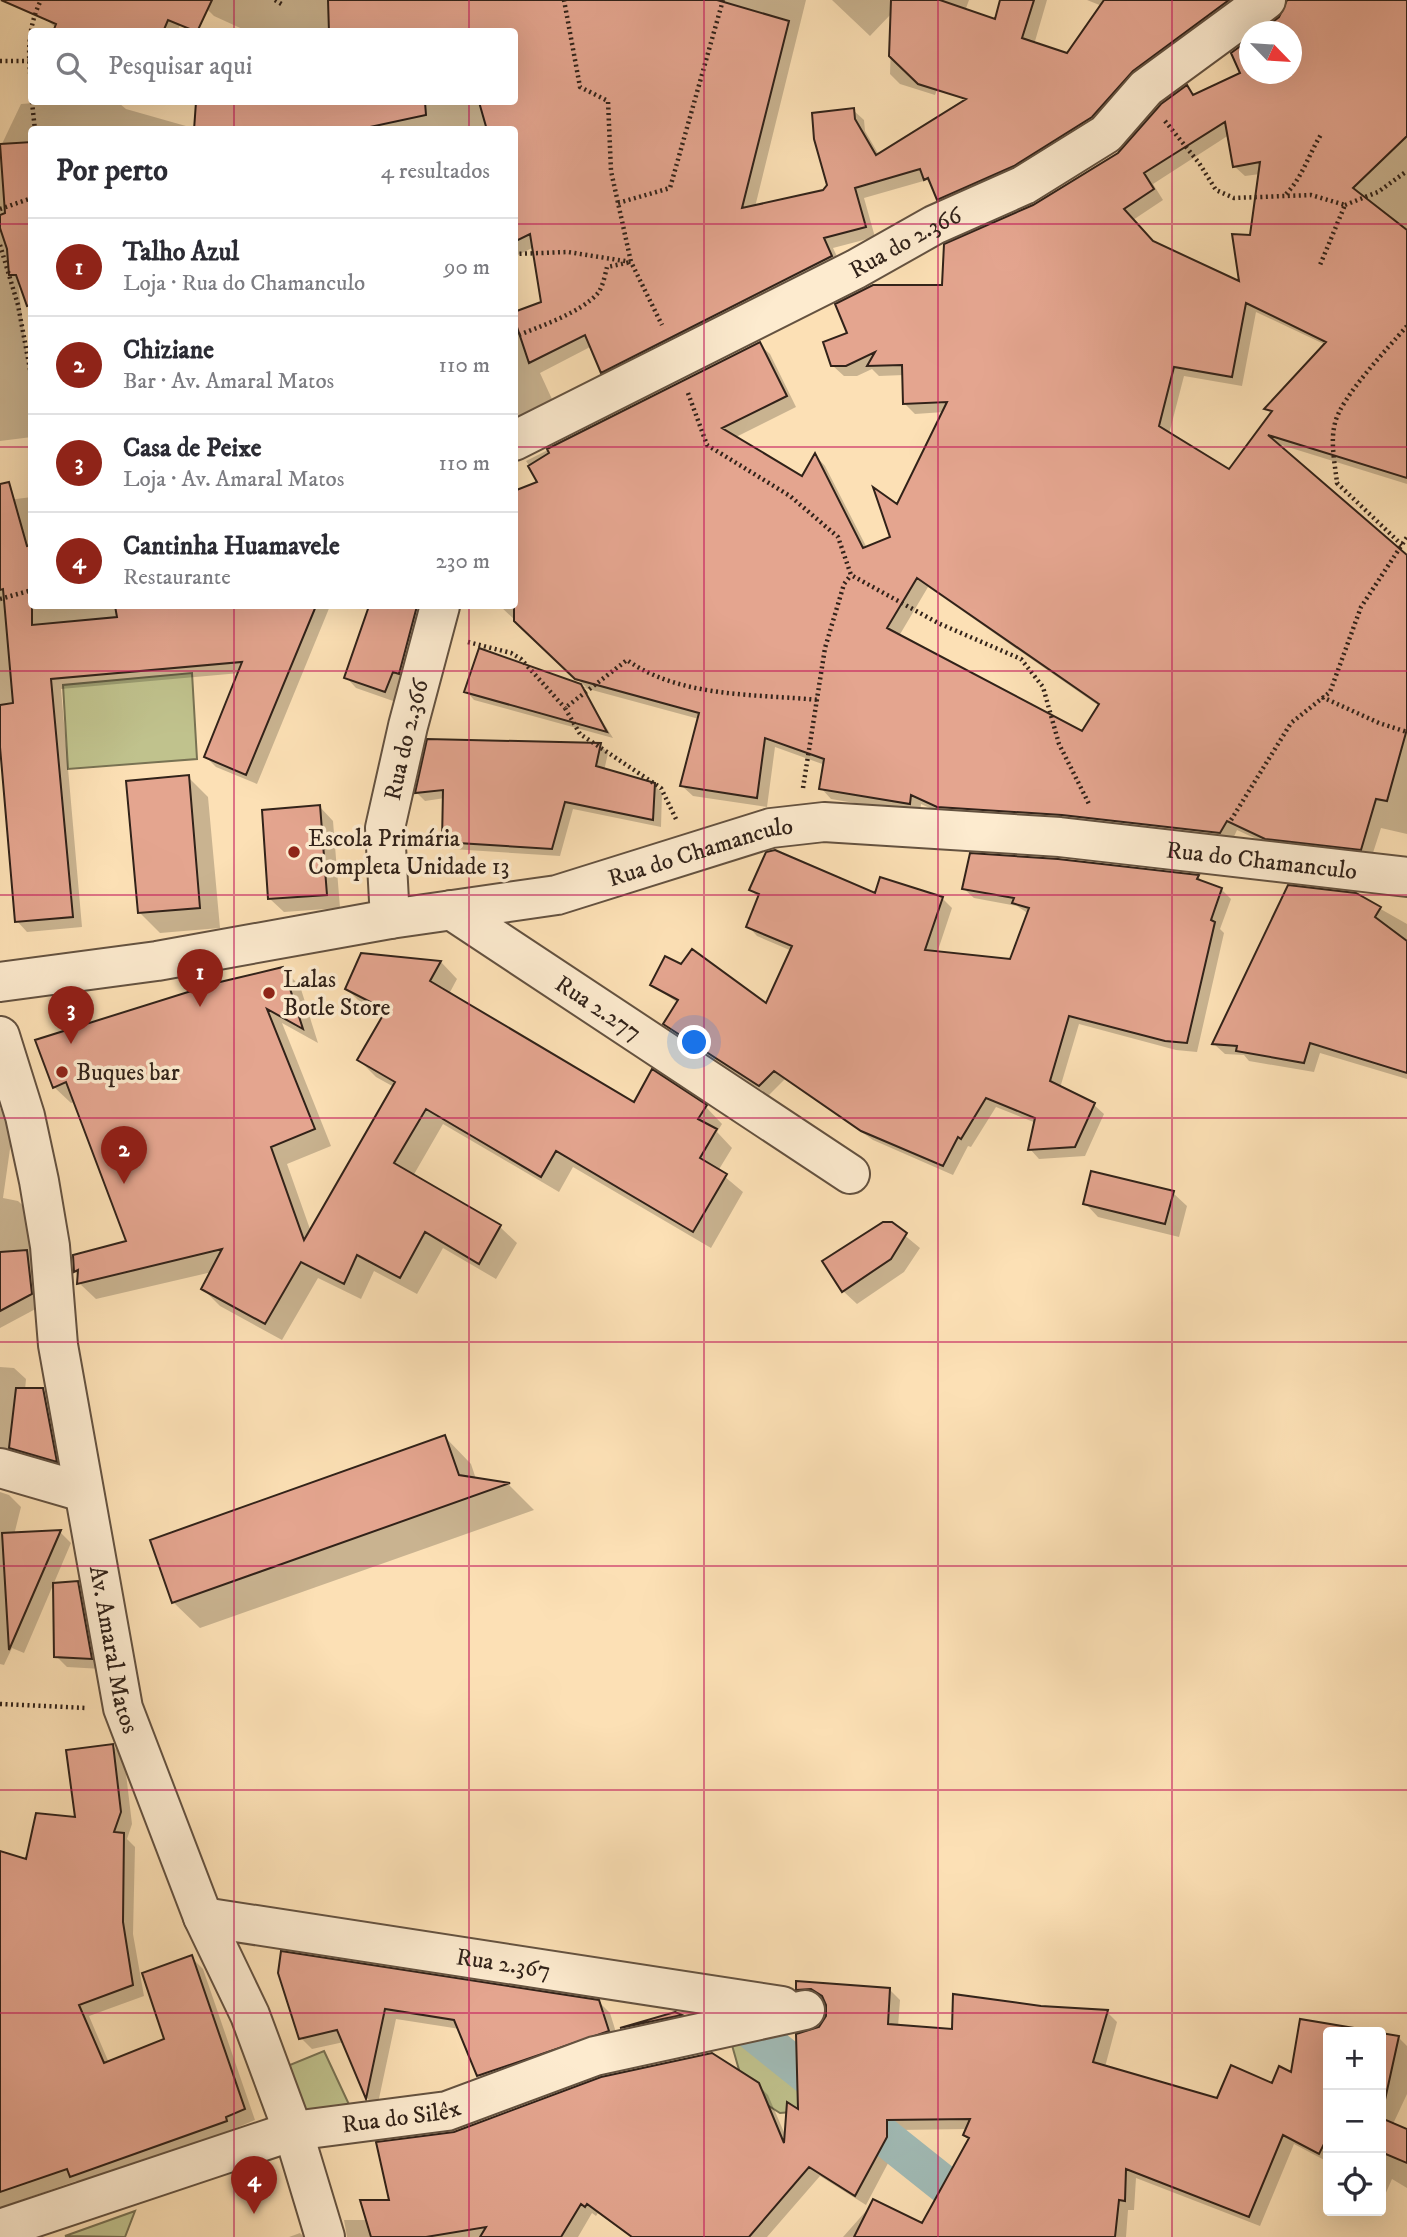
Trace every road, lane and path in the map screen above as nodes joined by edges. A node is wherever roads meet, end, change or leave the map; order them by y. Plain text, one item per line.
1 (41, 0) edge
2 (275, 0) edge
3 (564, 0) edge
4 (723, 0) edge
5 (1266, 0) edge
6 (283, 5) dead end
7 (31, 28) edge
8 (0, 61) edge
9 (28, 61) edge
10 (33, 105) edge
11 (1130, 107) junction
12 (35, 126) edge
13 (1322, 132) dead end
14 (1407, 171) edge
15 (1286, 194) dead end
16 (28, 199) edge
17 (618, 202) junction
18 (1345, 205) junction
19 (0, 209) edge
20 (0, 245) edge
21 (518, 254) edge
22 (631, 262) junction
23 (1320, 265) dead end
24 (1407, 326) edge
25 (518, 335) edge
26 (28, 359) edge
27 (676, 359) junction
28 (518, 440) edge
29 (1407, 537) edge
30 (1402, 545) junction
31 (851, 575) junction
32 (28, 591) edge
33 (0, 599) edge
34 (437, 619) edge
35 (1322, 697) junction
36 (819, 700) junction
37 (565, 708) junction
38 (1407, 732) edge
39 (796, 825) junction
40 (1111, 843) junction
41 (692, 851) junction
42 (1219, 855) junction
43 (1407, 877) edge
44 (451, 910) junction
45 (390, 919) junction
46 (0, 982) edge
47 (0, 1036) edge
48 (850, 1174) dead end
49 (0, 1468) edge
50 (83, 1492) junction
51 (0, 1704) edge
52 (123, 1708) junction
53 (203, 1917) junction
54 (805, 2010) joint
55 (293, 2131) junction
56 (0, 2229) edge
57 (325, 2237) edge

1 - 7 path
2 - 6 path
3 - 17 path
4 - 17 path
5 - 11 street, Rua do 2.366
8 - 9 path
10 - 12 path
11 - 18 path
11 - 27 street, Rua do 2.366
13 - 15 path
14 - 18 path
16 - 19 path
17 - 22 path
18 - 23 path
20 - 26 path
21 - 22 path
22 - 25 path
22 - 27 path
24 - 30 path
27 - 28 street, Rua do 2.366
27 - 31 path
29 - 30 path
30 - 35 path
31 - 36 path
31 - 40 path
32 - 33 path
34 - 37 path
34 - 45 street, Rua do 2.366
35 - 38 path
35 - 42 path
36 - 37 path
36 - 39 path
37 - 41 path
39 - 40 street, Rua do Chamanculo
39 - 41 street, Rua do Chamanculo
40 - 42 street, Rua do Chamanculo
41 - 44 street, Rua do Chamanculo
42 - 43 street, Rua do Chamanculo
44 - 45 street, Rua do Chamanculo
44 - 48 street, Rua 2.277
45 - 46 street, Rua do Chamanculo
47 - 50 street, Av. Amaral Matos
49 - 50 street
50 - 52 street, Av. Amaral Matos
51 - 52 path
52 - 53 street, Av. Amaral Matos
53 - 54 street, Rua 2.367
53 - 55 street, Av. Amaral Matos
54 - 55 street, Rua do Silêx
55 - 56 street, Rua do Silêx
55 - 57 street, Av. Amaral Matos

